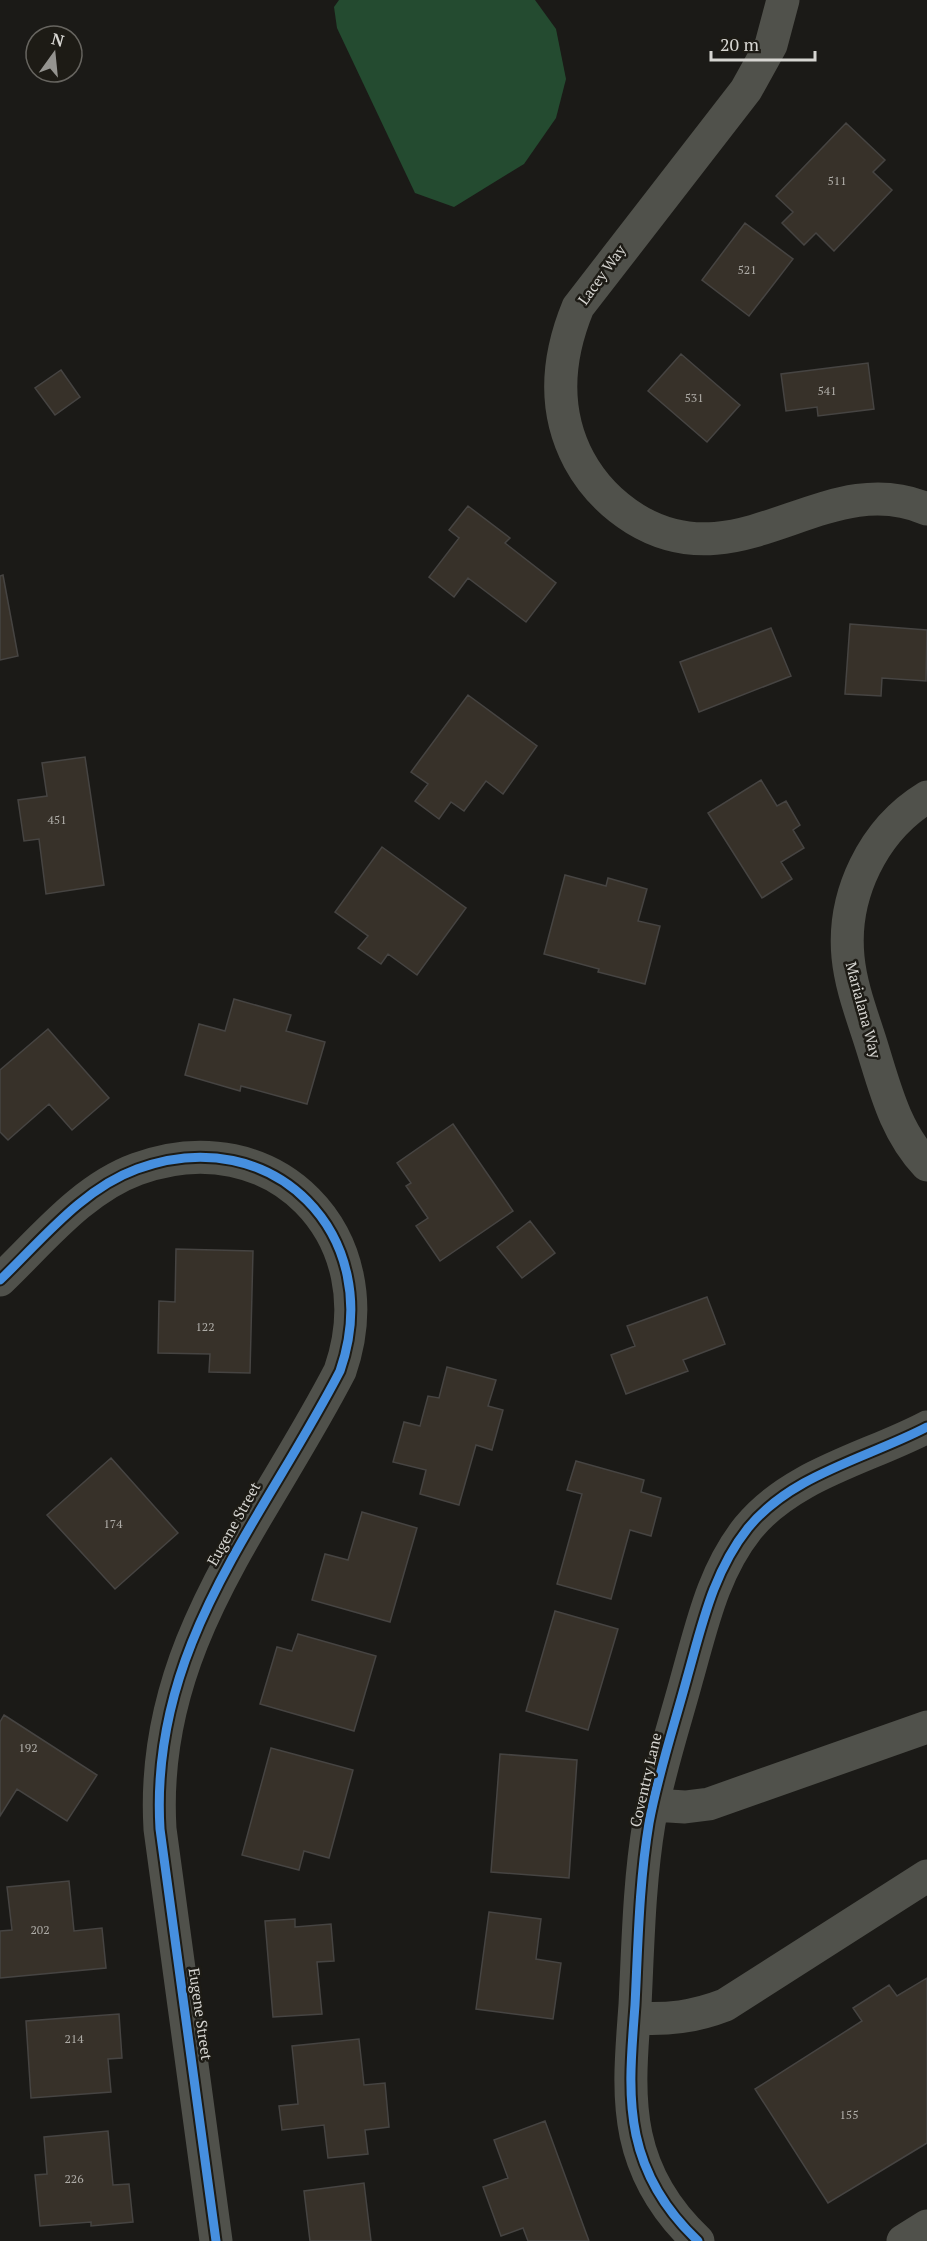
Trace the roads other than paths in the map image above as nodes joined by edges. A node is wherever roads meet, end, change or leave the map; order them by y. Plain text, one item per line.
1 (783, 0) edge
2 (927, 509) edge
3 (927, 797) edge
4 (927, 1165) edge
5 (0, 1280) edge
6 (927, 1427) edge
7 (927, 1727) edge
8 (653, 1805) junction
9 (927, 1876) edge
10 (634, 2018) junction
11 (927, 2226) edge
12 (216, 2241) edge
13 (698, 2241) edge
14 (903, 2241) edge

1 - 2 street, Lacey Way
3 - 4 street, Marialana Way
5 - 12 street, Eugene Street
6 - 8 street, Coventry Lane
7 - 8 street
8 - 10 street, Coventry Lane
9 - 10 street
10 - 13 street, Coventry Lane
11 - 14 street

